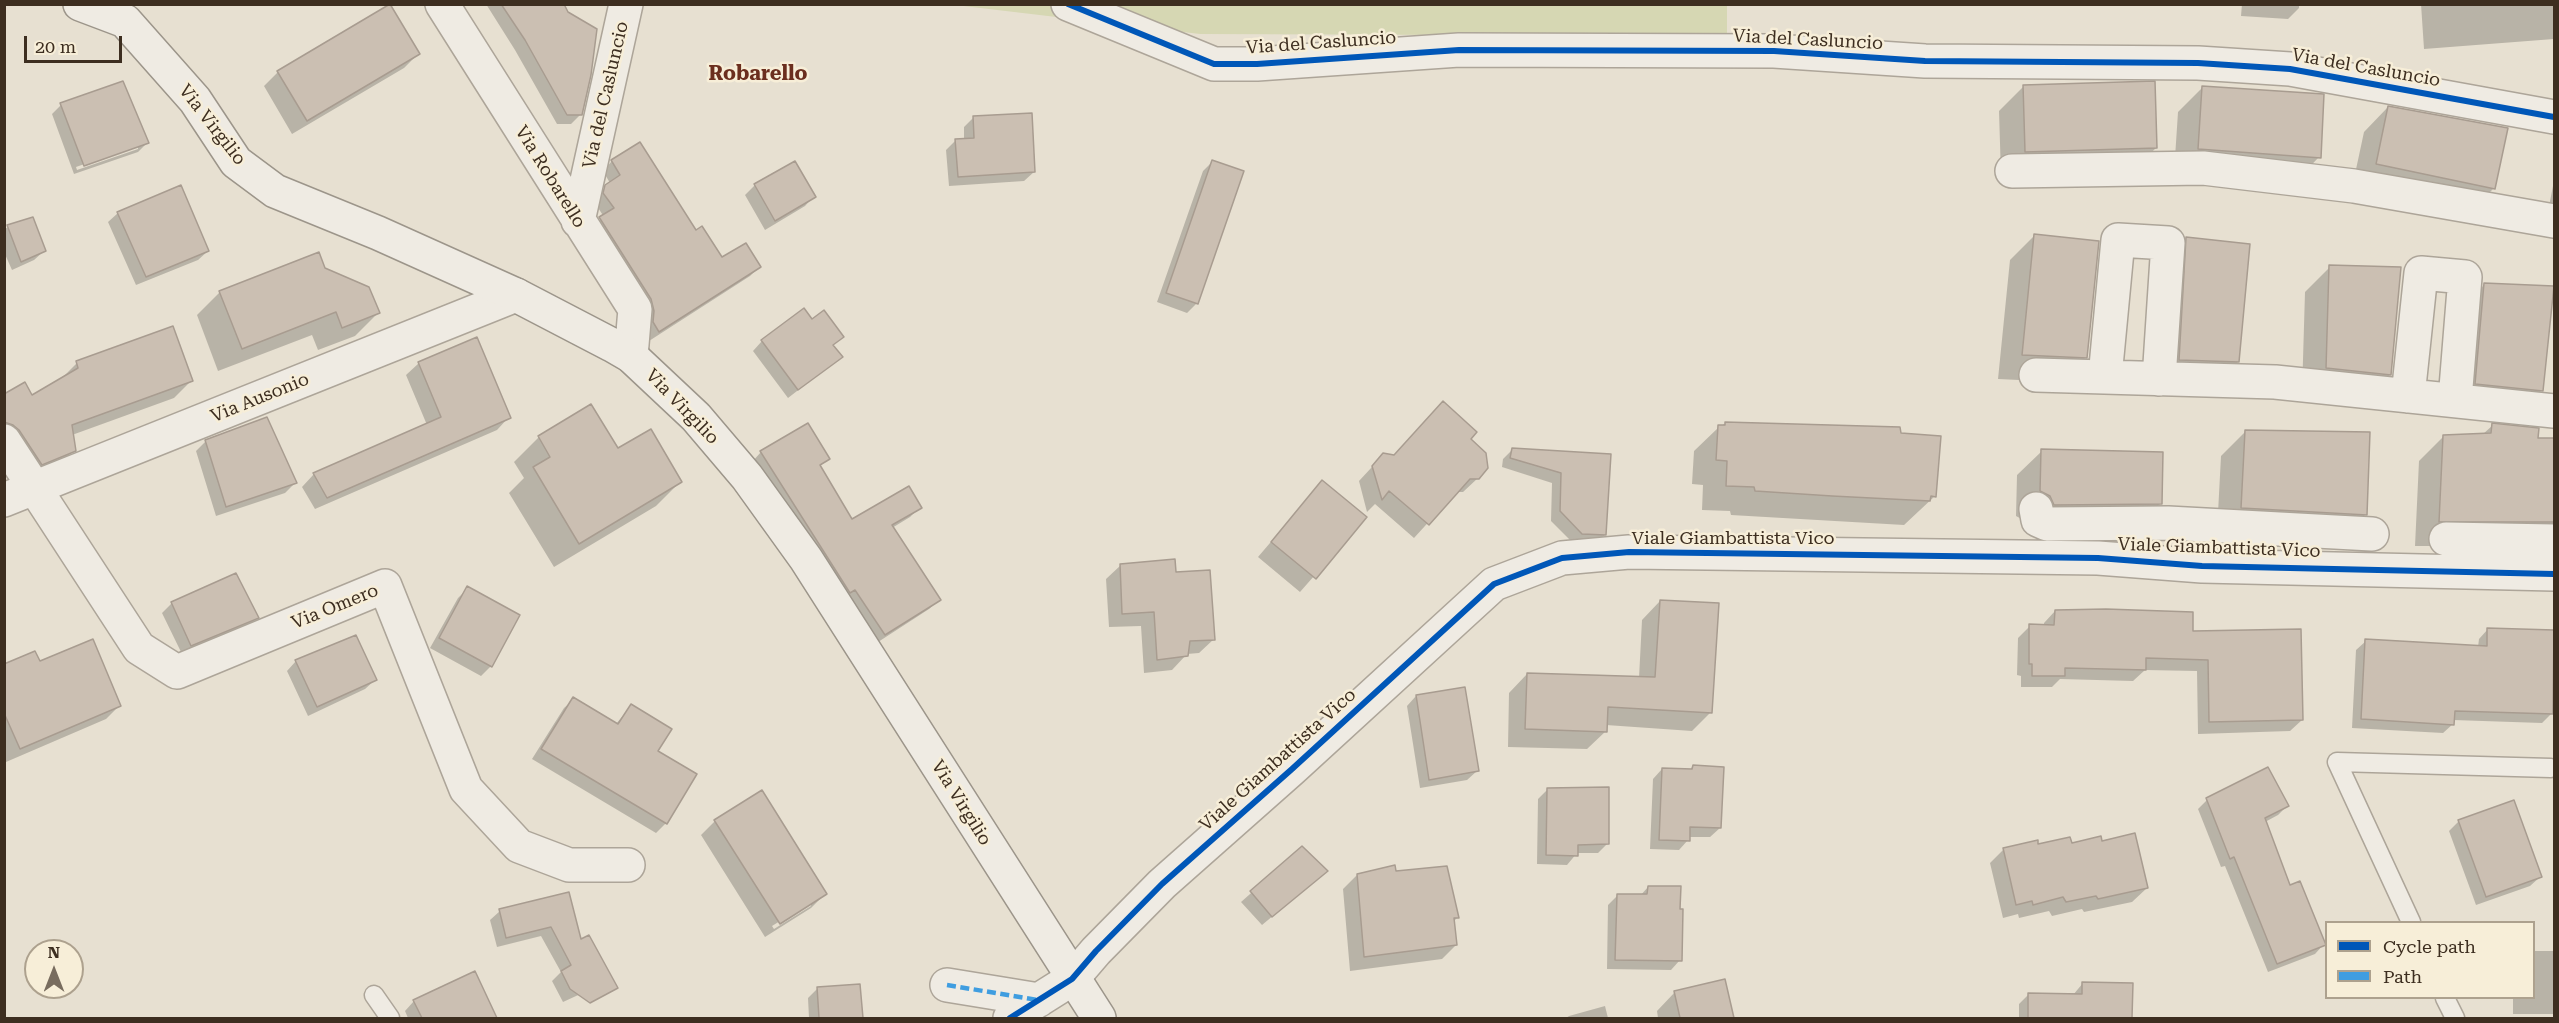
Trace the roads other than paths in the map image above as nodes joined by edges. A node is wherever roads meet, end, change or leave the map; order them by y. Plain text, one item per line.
1 (80, 4) edge
2 (442, 4) edge
3 (626, 4) edge
4 (1068, 4) edge
5 (2554, 117) edge
6 (2012, 171) dead end
7 (578, 221) junction
8 (2554, 221) edge
9 (516, 295) junction
10 (2112, 307) junction
11 (2164, 311) junction
12 (2415, 334) junction
13 (2460, 339) junction
14 (631, 356) junction
15 (2036, 375) dead end
16 (2105, 377) junction
17 (2159, 378) junction
18 (2408, 396) junction
19 (2455, 400) junction
20 (2554, 411) edge
21 (4, 441) edge
22 (35, 489) junction
23 (4, 500) edge
24 (2036, 509) dead end
25 (2202, 519) junction
26 (2372, 534) dead end
27 (2446, 539) dead end
28 (2554, 541) edge
29 (2202, 566) junction
30 (2554, 574) edge
31 (2551, 768) dead end
32 (628, 865) dead end
33 (2411, 921) edge
34 (1072, 979) junction
35 (947, 985) dead end
36 (374, 995) dead end
37 (2446, 999) edge
38 (1039, 1000) junction
39 (390, 1018) edge
40 (1010, 1018) edge
41 (1099, 1018) edge
42 (2455, 1018) edge

1 - 9 street, Via Virgilio
2 - 7 street, Via Robarello
3 - 7 street, Via del Casluncio
4 - 5 street, Via del Casluncio
6 - 8 street
7 - 14 street, Via Robarello
9 - 14 street, Via Virgilio
9 - 22 street, Via Ausonio
10 - 11 street
10 - 11 street
10 - 16 street
11 - 17 street
12 - 13 street
12 - 13 street
12 - 18 street
13 - 19 street
14 - 34 street, Via Virgilio
15 - 16 street
16 - 17 street
17 - 18 street
18 - 19 street
19 - 20 street
21 - 22 street, Via Omero
22 - 23 street, Via Ausonio
22 - 32 street, Via Omero
24 - 25 street
25 - 26 street
25 - 29 street
27 - 28 street
29 - 30 street, Viale Giambattista Vico
29 - 34 street, Viale Giambattista Vico
31 - 33 lane
34 - 38 street, Viale Giambattista Vico
34 - 41 street, Via Virgilio
35 - 38 street
36 - 39 lane
37 - 42 lane
38 - 40 street, Viale Giambattista Vico

